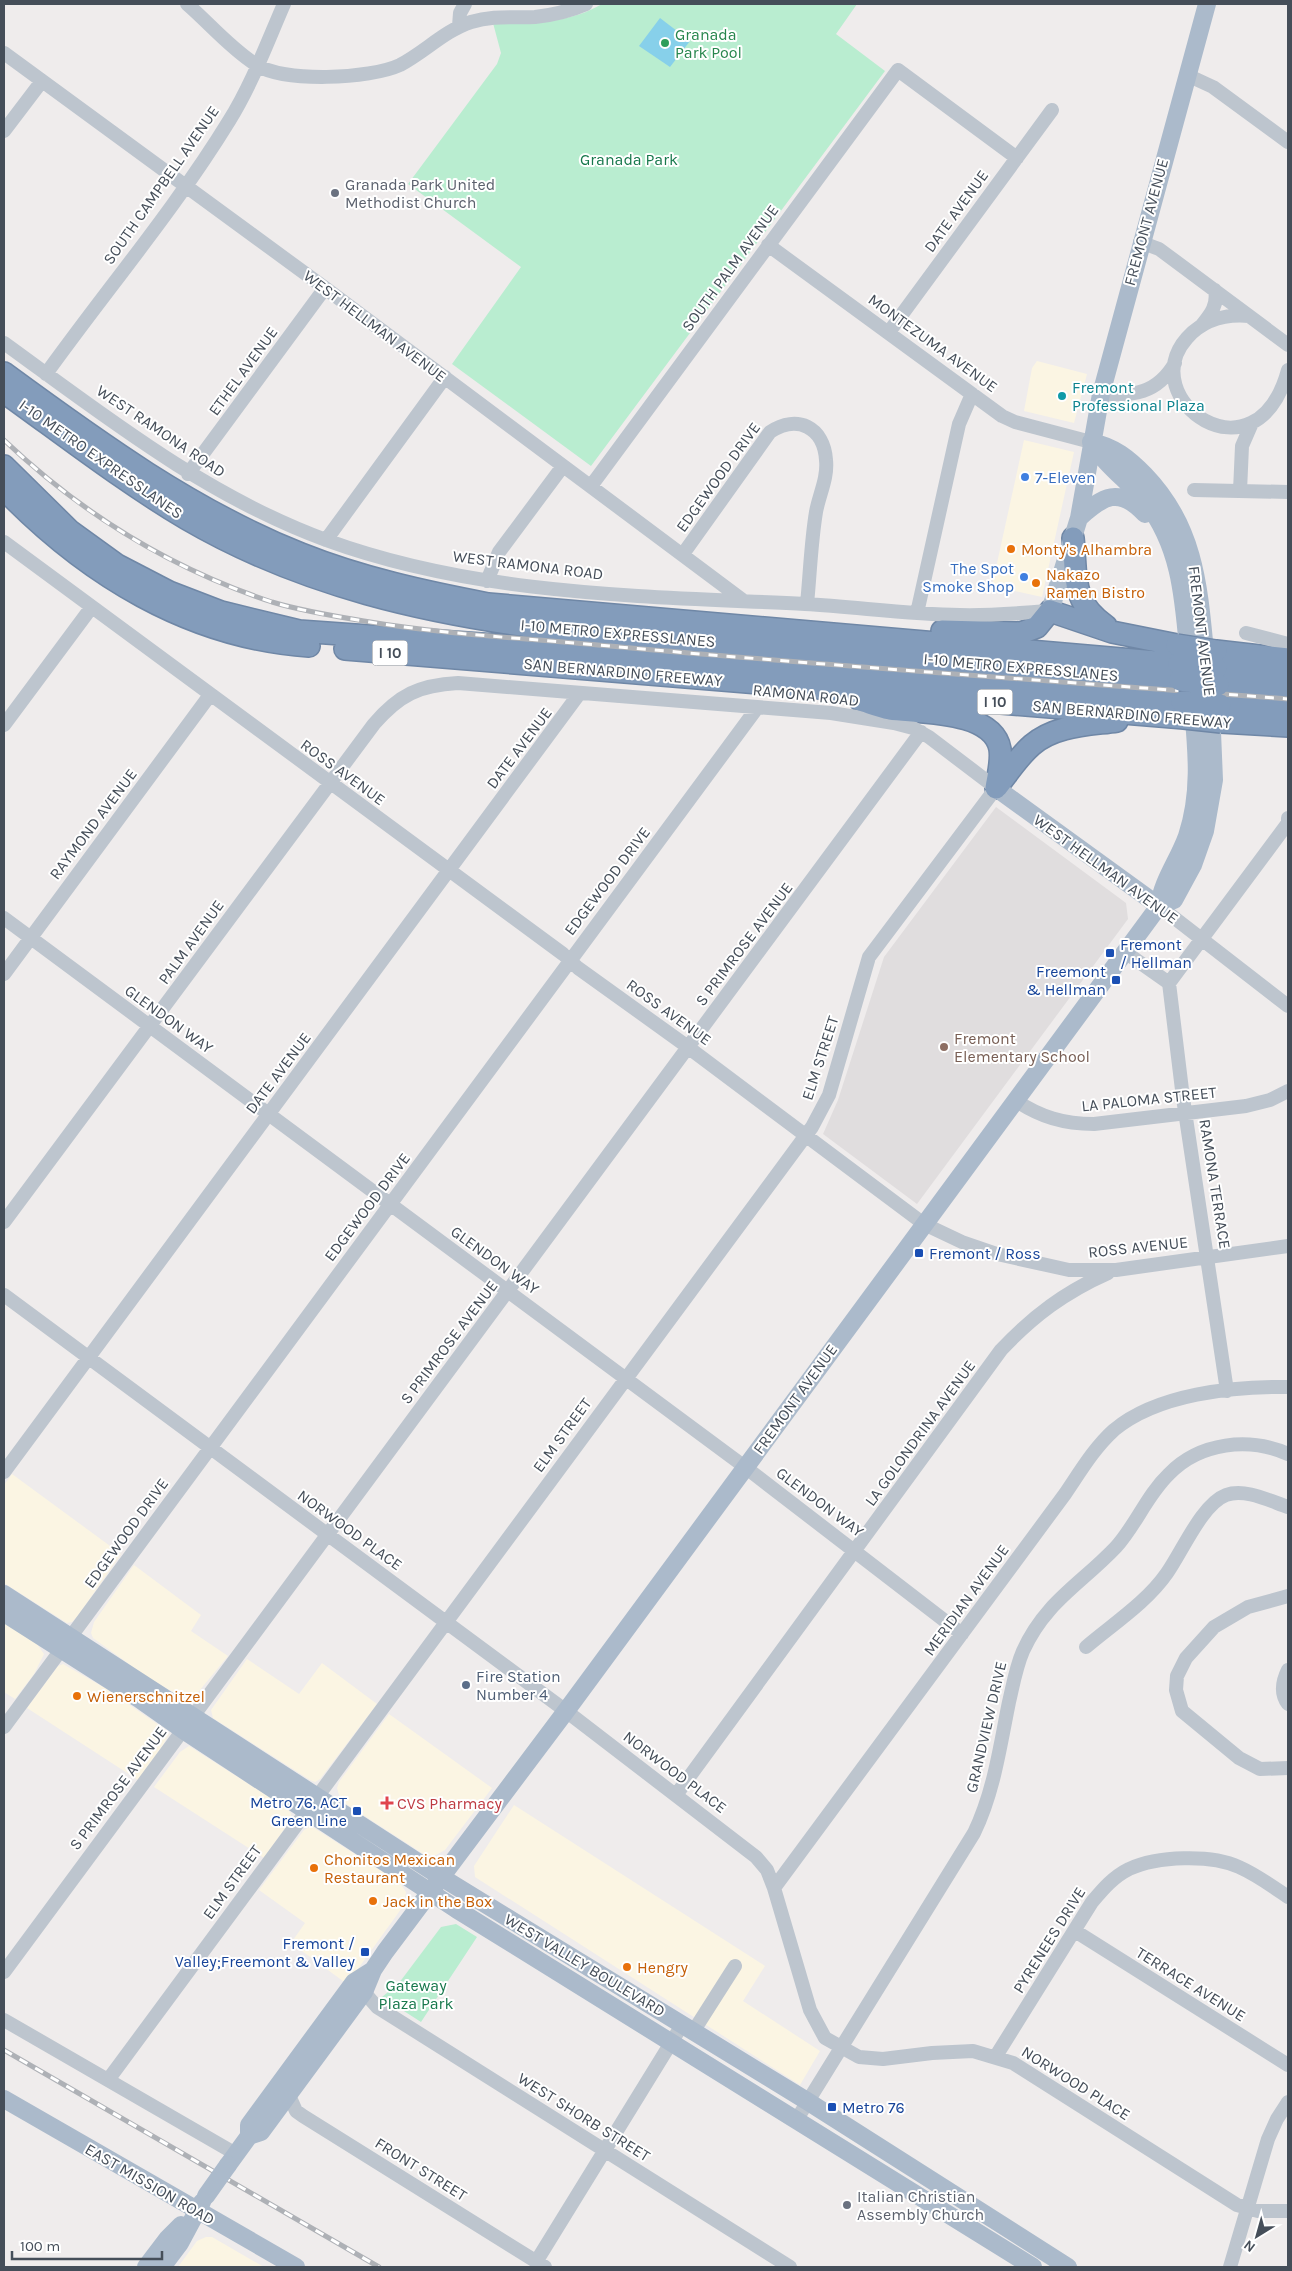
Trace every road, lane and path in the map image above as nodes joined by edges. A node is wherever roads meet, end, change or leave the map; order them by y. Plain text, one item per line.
1 (186, 4) edge
2 (284, 4) edge
3 (465, 4) edge
4 (586, 4) edge
5 (1207, 4) edge
6 (459, 26) junction
7 (4, 53) edge
8 (256, 65) junction
9 (1187, 75) junction
10 (42, 81) junction
11 (1052, 110) dead end
12 (4, 131) edge
13 (1288, 142) edge
14 (1017, 158) junction
15 (185, 187) junction
16 (1140, 242) junction
17 (768, 245) junction
18 (325, 288) junction
19 (1215, 290) junction
20 (1249, 316) junction
21 (1202, 325) junction
22 (889, 332) junction
23 (4, 343) edge
24 (1288, 345) edge
25 (1174, 363) junction
26 (4, 373) edge
27 (46, 374) junction
28 (1287, 375) edge
29 (445, 378) junction
30 (1154, 387) junction
31 (4, 392) edge
32 (972, 394) junction
33 (1101, 394) junction
34 (1181, 399) junction
35 (1252, 423) junction
36 (1228, 429) junction
37 (1091, 442) junction
38 (1242, 446) junction
39 (4, 466) edge
40 (563, 466) junction
41 (188, 474) junction
42 (591, 486) junction
43 (4, 489) edge
44 (1194, 490) dead end
45 (1240, 491) junction
46 (1288, 492) edge
47 (1079, 518) junction
48 (1073, 538) junction
49 (326, 540) junction
50 (4, 542) edge
51 (1170, 543) junction
52 (683, 554) junction
53 (363, 576) junction
54 (309, 577) junction
55 (486, 581) junction
56 (744, 601) junction
57 (807, 604) junction
58 (91, 608) junction
59 (1050, 611) junction
60 (917, 613) junction
61 (717, 624) junction
62 (1119, 633) junction
63 (1246, 633) dead end
64 (1288, 644) edge
65 (976, 647) junction
66 (1288, 659) edge
67 (1178, 663) junction
68 (1040, 670) junction
69 (1288, 673) edge
70 (1218, 686) junction
71 (822, 688) junction
72 (414, 691) joint
73 (1288, 691) edge
74 (579, 694) junction
75 (210, 695) junction
76 (757, 708) junction
77 (1288, 710) edge
78 (1178, 712) junction
79 (4, 725) edge
80 (1288, 726) edge
81 (921, 732) junction
82 (330, 784) junction
83 (996, 788) junction
84 (1288, 818) edge
85 (449, 872) junction
86 (1158, 906) junction
87 (4, 918) edge
88 (30, 938) junction
89 (1202, 940) junction
90 (1126, 952) junction
91 (570, 961) junction
92 (4, 974) edge
93 (1169, 983) junction
94 (1288, 1006) edge
95 (150, 1026) junction
96 (689, 1048) junction
97 (1288, 1091) edge
98 (1016, 1100) junction
99 (269, 1114) junction
100 (1186, 1114) junction
101 (805, 1136) junction
102 (390, 1204) junction
103 (4, 1222) edge
104 (924, 1224) junction
105 (1288, 1246) edge
106 (1208, 1256) junction
107 (1116, 1270) junction
108 (508, 1291) junction
109 (4, 1296) edge
110 (88, 1358) junction
111 (625, 1378) junction
112 (1288, 1387) edge
113 (1227, 1391) junction
114 (210, 1448) junction
115 (1288, 1454) edge
116 (745, 1467) junction
117 (4, 1472) edge
118 (1288, 1507) edge
119 (328, 1535) junction
120 (855, 1551) junction
121 (4, 1594) edge
122 (1288, 1596) edge
123 (4, 1613) edge
124 (446, 1623) junction
125 (962, 1634) junction
126 (65, 1644) junction
127 (1086, 1647) dead end
128 (1288, 1670) edge
129 (1288, 1704) edge
130 (566, 1711) junction
131 (194, 1716) junction
132 (4, 1727) edge
133 (183, 1730) junction
134 (1288, 1768) edge
135 (676, 1795) junction
136 (312, 1803) junction
137 (435, 1884) junction
138 (774, 1888) junction
139 (1288, 1897) edge
140 (1075, 1931) junction
141 (735, 1966) dead end
142 (373, 1970) junction
143 (4, 1972) edge
144 (364, 1992) junction
145 (4, 2020) edge
146 (688, 2029) junction
147 (672, 2042) junction
148 (841, 2047) junction
149 (996, 2056) junction
150 (1288, 2065) edge
151 (108, 2080) junction
152 (288, 2093) junction
153 (4, 2099) edge
154 (808, 2102) junction
155 (1288, 2102) edge
156 (797, 2119) junction
157 (248, 2136) junction
158 (606, 2151) junction
159 (232, 2159) junction
160 (1248, 2208) junction
161 (196, 2211) junction
162 (1288, 2211) edge
163 (960, 2221) junction
164 (1015, 2234) junction
165 (540, 2264) edge
166 (146, 2267) edge
167 (162, 2267) edge
168 (296, 2267) edge
169 (790, 2267) edge
170 (1033, 2267) edge
171 (1068, 2267) edge
172 (1230, 2267) edge

1 - 8 street
2 - 8 street, SOUTH CAMPBELL AVENUE
3 - 6 street
4 - 6 street
5 - 9 main road, FREMONT AVENUE
6 - 8 street
7 - 10 street, WEST HELLMAN AVENUE
8 - 15 street, SOUTH CAMPBELL AVENUE
9 - 13 street
9 - 16 main road, FREMONT AVENUE
10 - 12 street
10 - 15 street, WEST HELLMAN AVENUE
11 - 14 street, DATE AVENUE
14 - 17 street, SOUTH PALM AVENUE
14 - 22 street, DATE AVENUE
15 - 18 street, WEST HELLMAN AVENUE
15 - 27 street, SOUTH CAMPBELL AVENUE
16 - 19 street
16 - 33 main road, FREMONT AVENUE
17 - 22 street, MONTEZUMA AVENUE
17 - 42 street, SOUTH PALM AVENUE
18 - 29 street, WEST HELLMAN AVENUE
18 - 41 street, ETHEL AVENUE
19 - 20 street
19 - 21 street
20 - 21 street
20 - 24 street
21 - 25 street
22 - 32 street, MONTEZUMA AVENUE
23 - 27 street, WEST RAMONA ROAD
25 - 30 street
25 - 34 street
26 - 53 highway, SAN BERNARDINO FREEWAY
27 - 41 street, WEST RAMONA ROAD
28 - 35 street
29 - 40 street, WEST HELLMAN AVENUE
29 - 49 street
30 - 33 street
30 - 34 street
31 - 54 highway, I-10 METRO EXPRESSLANES
32 - 37 street, MONTEZUMA AVENUE
32 - 60 street
33 - 37 main road, FREMONT AVENUE
34 - 36 street
35 - 36 street
35 - 38 street
36 - 38 street
37 - 47 main road
37 - 51 main road, FREMONT AVENUE
37 - 86 main road, FREMONT AVENUE
38 - 45 street
39 - 78 highway, I-10 METRO EXPRESSLANES
40 - 42 street, WEST HELLMAN AVENUE
40 - 55 street
41 - 49 street, WEST RAMONA ROAD
42 - 52 street, WEST HELLMAN AVENUE
43 - 71 highway, SAN BERNARDINO FREEWAY / I 10
44 - 45 street
45 - 46 street
47 - 48 main road
47 - 51 main road
48 - 59 main road
48 - 62 highway
49 - 55 street, WEST RAMONA ROAD
50 - 58 street
51 - 86 main road, FREMONT AVENUE
52 - 56 street, WEST HELLMAN AVENUE
52 - 57 street, EDGEWOOD DRIVE
53 - 54 highway
53 - 61 highway, SAN BERNARDINO FREEWAY
54 - 68 highway, I-10 METRO EXPRESSLANES
55 - 56 street, WEST RAMONA ROAD
56 - 57 street, WEST RAMONA ROAD
57 - 60 street, WEST RAMONA ROAD
58 - 75 street, ROSS AVENUE
58 - 79 street
59 - 60 street, WEST RAMONA ROAD
59 - 61 highway
59 - 62 highway
61 - 65 highway, SAN BERNARDINO FREEWAY
62 - 67 highway
63 - 64 street
65 - 67 highway, SAN BERNARDINO FREEWAY
65 - 68 highway
66 - 70 highway
67 - 68 highway, I-10 METRO EXPRESSLANES
67 - 70 highway, SAN BERNARDINO FREEWAY, bridge
69 - 70 highway, SAN BERNARDINO FREEWAY
70 - 73 highway, I-10 METRO EXPRESSLANES
70 - 77 highway, I-10 METRO EXPRESSLANES
70 - 78 highway, I-10 METRO EXPRESSLANES, bridge
70 - 80 highway, SAN BERNARDINO FREEWAY
71 - 78 highway, SAN BERNARDINO FREEWAY / I 10
71 - 83 highway
72 - 74 street, RAMONA ROAD
72 - 82 street, PALM AVENUE
74 - 76 street, RAMONA ROAD
74 - 85 street, DATE AVENUE
75 - 82 street, ROSS AVENUE
75 - 88 street, RAYMOND AVENUE
76 - 81 street, RAMONA ROAD
76 - 91 street, EDGEWOOD DRIVE
78 - 83 highway
81 - 83 street, RAMONA ROAD
81 - 96 street, S PRIMROSE AVENUE
82 - 85 street, ROSS AVENUE
82 - 95 street, PALM AVENUE
83 - 86 main road, WEST HELLMAN AVENUE
83 - 101 street, ELM STREET
84 - 89 street
85 - 91 street, ROSS AVENUE
85 - 99 street, DATE AVENUE
86 - 89 street, WEST HELLMAN AVENUE
86 - 90 main road, FREMONT AVENUE
87 - 88 street, GLENDON WAY
88 - 92 street, RAYMOND AVENUE
88 - 95 street, GLENDON WAY
89 - 93 street
89 - 94 street, WEST HELLMAN AVENUE
90 - 93 street
90 - 98 main road, FREMONT AVENUE
91 - 96 street, ROSS AVENUE
91 - 102 street, EDGEWOOD DRIVE
93 - 100 street, RAMONA TERRACE
95 - 99 street, GLENDON WAY
95 - 103 street, PALM AVENUE
96 - 101 street, ROSS AVENUE
96 - 108 street, S PRIMROSE AVENUE
97 - 100 street, LA PALOMA STREET
98 - 100 street, LA PALOMA STREET
98 - 104 main road, FREMONT AVENUE
99 - 102 street, GLENDON WAY
99 - 110 street, DATE AVENUE
100 - 106 street, RAMONA TERRACE
101 - 104 street, ROSS AVENUE
101 - 111 street, ELM STREET
102 - 108 street, GLENDON WAY
102 - 114 street, EDGEWOOD DRIVE
104 - 107 street, ROSS AVENUE
104 - 116 main road, FREMONT AVENUE
105 - 106 street, ROSS AVENUE
106 - 107 street, ROSS AVENUE
106 - 113 street, RAMONA TERRACE
107 - 120 street, LA GOLONDRINA AVENUE
108 - 111 street, GLENDON WAY
108 - 119 street, S PRIMROSE AVENUE
109 - 110 street, NORWOOD PLACE
110 - 114 street, NORWOOD PLACE
110 - 117 street, DATE AVENUE
111 - 116 street, GLENDON WAY
111 - 124 street, ELM STREET
112 - 113 street, MERIDIAN AVENUE
113 - 125 street, MERIDIAN AVENUE
114 - 119 street, NORWOOD PLACE
114 - 126 street, EDGEWOOD DRIVE
115 - 148 street, GRANDVIEW DRIVE
116 - 120 street, GLENDON WAY
116 - 130 main road, FREMONT AVENUE
118 - 127 street
119 - 124 street, NORWOOD PLACE
119 - 131 street, S PRIMROSE AVENUE
120 - 125 street, GLENDON WAY
120 - 135 street, LA GOLONDRINA AVENUE
121 - 126 main road, WEST VALLEY BOULEVARD
122 - 134 street
123 - 126 main road, WEST VALLEY BOULEVARD
124 - 130 street, NORWOOD PLACE
124 - 136 street, ELM STREET
125 - 138 street, MERIDIAN AVENUE
126 - 131 main road, WEST VALLEY BOULEVARD
126 - 132 street, EDGEWOOD DRIVE
126 - 133 main road, WEST VALLEY BOULEVARD
128 - 129 street
130 - 135 street, NORWOOD PLACE
130 - 137 main road, FREMONT AVENUE
131 - 133 street, S PRIMROSE AVENUE
131 - 136 main road, WEST VALLEY BOULEVARD
133 - 136 main road, WEST VALLEY BOULEVARD
133 - 143 street, S PRIMROSE AVENUE
135 - 138 street, NORWOOD PLACE
136 - 137 main road, WEST VALLEY BOULEVARD
136 - 151 street, ELM STREET
137 - 142 main road, FREMONT AVENUE
137 - 146 main road, WEST VALLEY BOULEVARD
137 - 147 main road, WEST VALLEY BOULEVARD
138 - 148 street, NORWOOD PLACE
139 - 140 street, PYRENEES DRIVE
140 - 149 street, PYRENEES DRIVE
140 - 150 street, TERRACE AVENUE
141 - 146 street
142 - 144 main road
142 - 157 main road
144 - 152 main road
144 - 158 street, WEST SHORB STREET
145 - 151 street
146 - 147 street
146 - 154 main road, WEST VALLEY BOULEVARD
147 - 156 main road, WEST VALLEY BOULEVARD
147 - 158 street
148 - 149 street, NORWOOD PLACE
148 - 154 street, GRANDVIEW DRIVE
149 - 160 street, NORWOOD PLACE
151 - 159 street
152 - 157 main road
152 - 165 street, FRONT STREET
153 - 161 main road, EAST MISSION ROAD
154 - 156 street, GRANDVIEW DRIVE
154 - 164 main road, WEST VALLEY BOULEVARD
155 - 160 street
156 - 163 main road, WEST VALLEY BOULEVARD
157 - 159 main road
158 - 165 street
158 - 169 street, WEST SHORB STREET
159 - 161 main road, bridge
160 - 162 street, NORWOOD PLACE
160 - 172 street
161 - 166 main road
161 - 167 main road
161 - 168 main road, EAST MISSION ROAD
163 - 164 main road
163 - 170 main road, WEST VALLEY BOULEVARD
164 - 171 main road, WEST VALLEY BOULEVARD

